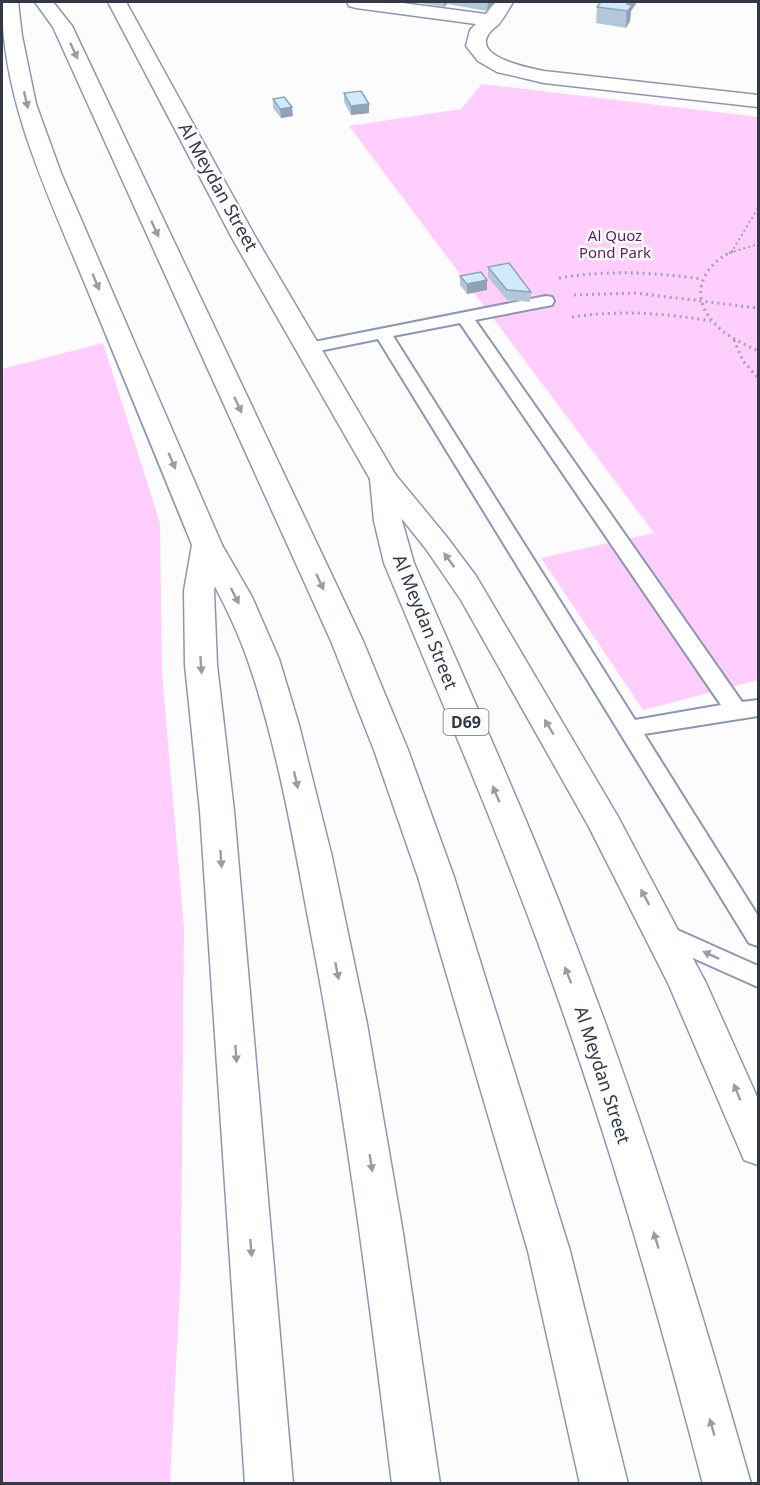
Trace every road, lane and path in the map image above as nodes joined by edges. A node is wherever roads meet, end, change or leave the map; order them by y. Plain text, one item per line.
1 (9, 2) edge
2 (44, 2) edge
3 (117, 2) edge
4 (356, 2) edge
5 (504, 2) edge
6 (491, 21) junction
7 (759, 101) edge
8 (759, 208) edge
9 (759, 244) edge
10 (731, 253) junction
11 (551, 279) dead end
12 (701, 279) junction
13 (699, 300) junction
14 (546, 302) joint
15 (759, 308) edge
16 (567, 317) dead end
17 (464, 318) junction
18 (711, 321) junction
19 (383, 334) junction
20 (733, 339) junction
21 (309, 348) junction
22 (759, 351) edge
23 (759, 378) edge
24 (384, 479) junction
25 (207, 544) junction
26 (759, 708) edge
27 (736, 710) junction
28 (630, 729) junction
29 (664, 934) junction
30 (759, 936) edge
31 (759, 977) edge
32 (759, 1147) edge
33 (269, 1484) edge
34 (416, 1484) edge
35 (604, 1484) edge
36 (727, 1484) edge

1 -> 25 main road
2 -> 35 main road
3 - 21 main road, Al Meydan Street / D69
4 - 6 main road
5 - 6 main road
6 - 7 main road
8 - 10 path
9 - 10 path
10 - 12 path
11 - 12 path
12 - 13 path
13 - 14 path
13 - 15 path
13 - 18 path
14 - 17 lane
16 - 18 path
17 - 19 lane
17 - 27 lane
18 - 20 path
19 - 21 lane
19 - 28 lane
20 - 22 path
20 - 23 path
21 - 24 main road, Al Meydan Street / D69
29 -> 24 main road
36 -> 24 main road, Al Meydan Street / D69
25 -> 33 main road
25 -> 34 main road
26 - 27 lane
27 - 28 lane
28 - 30 lane
31 -> 29 lane
32 -> 29 main road

